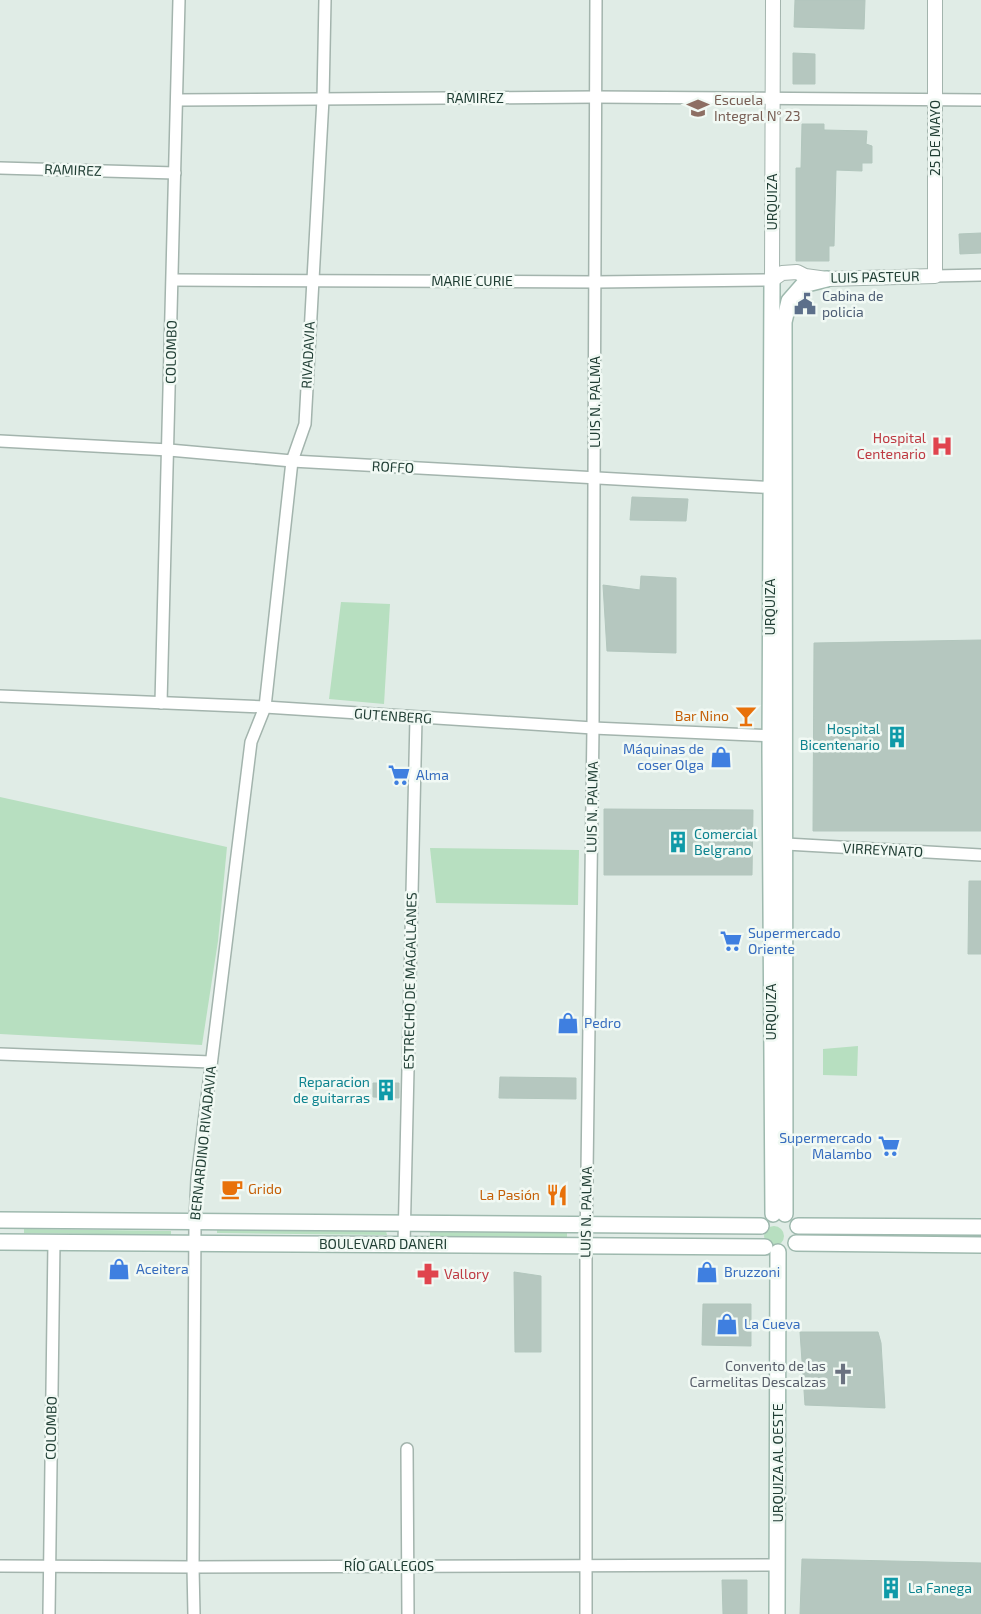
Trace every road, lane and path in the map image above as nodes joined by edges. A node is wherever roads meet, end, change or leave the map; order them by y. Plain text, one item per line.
1 (179, 0) edge
2 (325, 0) edge
3 (596, 0) edge
4 (773, 0) edge
5 (935, 0) edge
6 (596, 97) junction
7 (773, 98) junction
8 (322, 99) junction
9 (935, 99) junction
10 (177, 100) junction
11 (981, 100) edge
12 (0, 168) edge
13 (175, 173) junction
14 (981, 275) edge
15 (935, 276) junction
16 (827, 279) junction
17 (172, 280) junction
18 (312, 280) junction
19 (772, 280) junction
20 (596, 282) junction
21 (0, 441) edge
22 (169, 450) junction
23 (292, 461) junction
24 (595, 478) junction
25 (770, 488) junction
26 (786, 489) junction
27 (0, 696) edge
28 (161, 703) junction
29 (265, 707) junction
30 (416, 718) junction
31 (593, 728) junction
32 (778, 736) junction
33 (786, 844) junction
34 (981, 855) edge
35 (0, 1054) edge
36 (211, 1062) junction
37 (779, 1214) junction
38 (7, 1220) edge
39 (195, 1222) junction
40 (404, 1223) junction
41 (586, 1225) junction
42 (675, 1226) junction
43 (761, 1226) junction
44 (798, 1226) junction
45 (981, 1227) edge
46 (6, 1242) edge
47 (54, 1242) junction
48 (195, 1243) junction
49 (796, 1243) junction
50 (404, 1244) junction
51 (981, 1245) edge
52 (586, 1246) junction
53 (674, 1246) junction
54 (772, 1249) junction
55 (407, 1449) dead end
56 (586, 1565) junction
57 (0, 1566) edge
58 (49, 1566) junction
59 (408, 1566) junction
60 (777, 1566) junction
61 (193, 1567) junction
62 (49, 1614) edge
63 (194, 1614) edge
64 (408, 1614) edge
65 (586, 1614) edge
66 (777, 1614) edge

1 - 10 street, COLOMBO
2 - 8 street, RIVADAVIA
3 - 6 street, LUIS N. PALMA
4 - 7 street, URQUIZA
5 - 9 street, 25 DE MAYO
6 - 7 street, RAMIREZ
6 - 8 street, RAMIREZ
6 - 20 street, LUIS N. PALMA
7 - 9 street, RAMIREZ
7 - 19 street, URQUIZA
8 - 10 street, RAMIREZ
8 - 18 street, RIVADAVIA
9 - 11 street, RAMIREZ
9 - 15 street, 25 DE MAYO
10 - 13 street, COLOMBO
12 - 13 street, RAMIREZ
13 - 17 street, COLOMBO
14 - 15 street, LUIS PASTEUR
15 - 16 street, LUIS PASTEUR
16 - 19 street, LUIS PASTEUR
16 - 26 main road, URQUIZA
17 - 18 street, MARIE CURIE
17 - 22 street, COLOMBO
18 - 20 street, MARIE CURIE
18 - 23 street, RIVADAVIA
19 - 20 street, MARIE CURIE
19 - 25 main road, URQUIZA
20 - 24 street, LUIS N. PALMA
21 - 22 street, ROFFO
22 - 23 street, ROFFO
22 - 28 street, COLOMBO
23 - 24 street, ROFFO
23 - 29 street, RIVADAVIA
24 - 25 street, ROFFO
24 - 31 street, LUIS N. PALMA
25 - 26 street, ROFFO
25 - 32 main road, URQUIZA
26 - 32 main road, URQUIZA
27 - 28 street, GUTENBERG
28 - 29 street, GUTENBERG
29 - 30 street, GUTENBERG
29 - 36 street, BERNARDINO RIVADAVIA
30 - 31 street, GUTENBERG
30 - 40 street, ESTRECHO DE MAGALLANES
31 - 32 street, GUTENBERG
31 - 41 street, LUIS N. PALMA
32 - 33 main road, URQUIZA
32 - 37 main road, URQUIZA
33 - 34 street, VIRREYNATO
33 - 37 main road, URQUIZA
35 - 36 street
36 - 39 street, BERNARDINO RIVADAVIA
37 - 43 main road
37 - 44 main road
38 - 39 main road, BOULEVARD DANERI
38 - 46 main road
39 - 40 main road, BOULEVARD DANERI
39 - 48 street, BERNARDINO RIVADAVIA
40 - 41 main road, BOULEVARD DANERI
40 - 50 street, ESTRECHO DE MAGALLANES
41 - 42 main road, BOULEVARD DANERI
41 - 52 street, LUIS N. PALMA
42 - 43 main road, BOULEVARD DANERI
42 - 53 main road
43 - 54 main road
44 - 45 main road
44 - 49 main road
46 - 47 main road, BOULEVARD DANERI
47 - 48 main road, BOULEVARD DANERI
47 - 58 street, COLOMBO
48 - 50 main road, BOULEVARD DANERI
48 - 61 street, BERNARDINO RIVADAVIA
49 - 51 main road
49 - 54 main road
50 - 52 main road, BOULEVARD DANERI
52 - 53 main road, BOULEVARD DANERI
52 - 56 street, LUIS N. PALMA
53 - 54 main road, BOULEVARD DANERI
54 - 60 main road, URQUIZA AL OESTE
55 - 59 street
56 - 59 street, RÍO GALLEGOS
56 - 60 street, RÍO GALLEGOS
56 - 65 street, LUIS N. PALMA
57 - 58 street, RÍO GALLEGOS
58 - 61 street, RÍO GALLEGOS
58 - 62 street, COLOMBO
59 - 61 street, RÍO GALLEGOS
59 - 64 street
60 - 66 main road, URQUIZA AL OESTE
61 - 63 street, BERNARDINO RIVADAVIA

